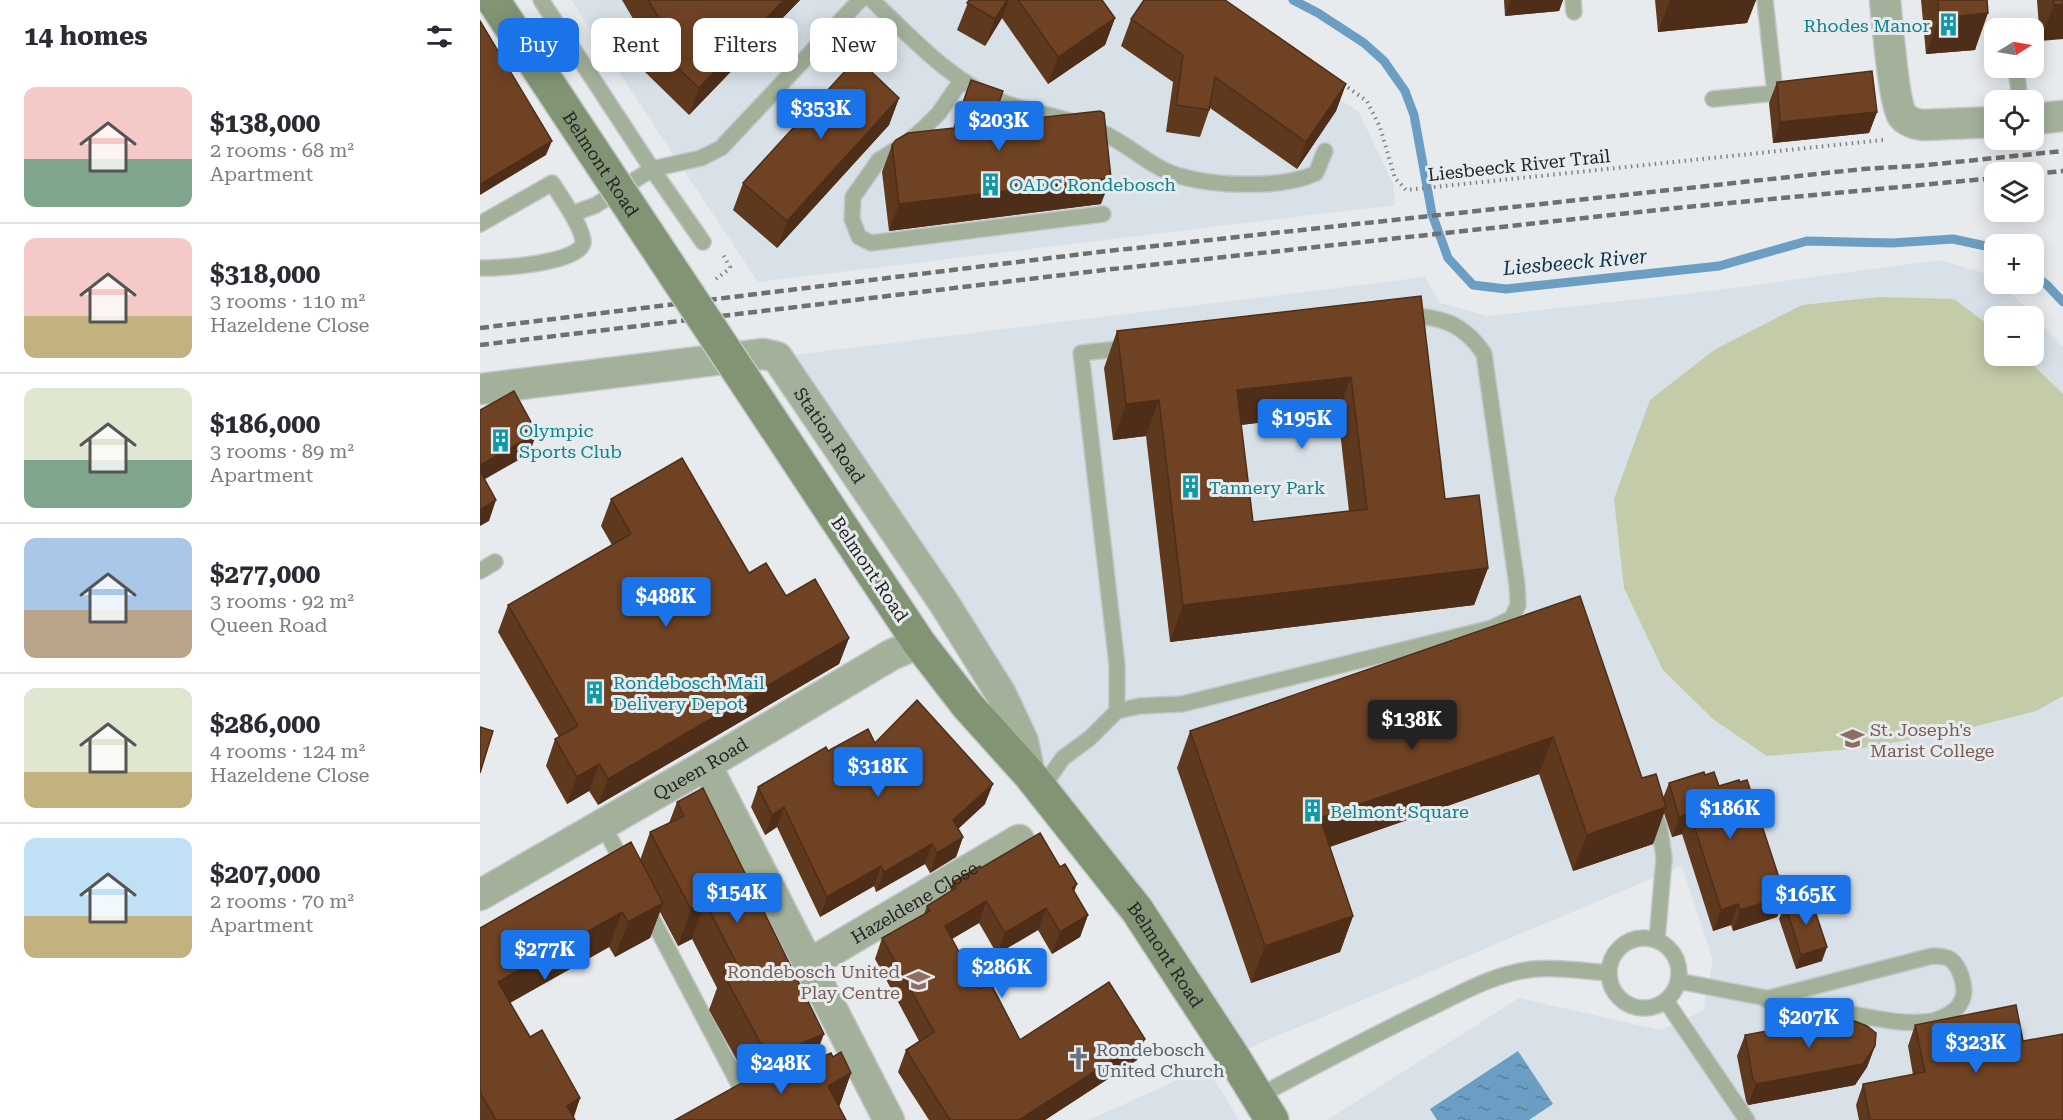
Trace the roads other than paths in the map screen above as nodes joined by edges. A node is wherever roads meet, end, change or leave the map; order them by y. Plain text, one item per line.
1 (493, 0) edge
2 (542, 0) edge
3 (860, 0) edge
4 (872, 0) edge
5 (1766, 0) edge
6 (1885, 0) edge
7 (961, 81) junction
8 (1808, 88) edge
9 (1775, 93) junction
10 (1713, 99) dead end
11 (2063, 116) edge
12 (2044, 118) edge
13 (1984, 122) edge
14 (1326, 151) dead end
15 (652, 168) junction
16 (572, 214) junction
17 (1103, 214) dead end
18 (480, 224) edge
19 (703, 242) dead end
20 (480, 268) edge
21 (1393, 317) edge
22 (1145, 346) edge
23 (480, 389) edge
24 (495, 562) dead end
25 (480, 571) edge
26 (919, 643) junction
27 (1117, 711) junction
28 (706, 765) junction
29 (1035, 782) junction
30 (1648, 796) edge
31 (603, 825) junction
32 (1019, 840) dead end
33 (630, 876) edge
34 (480, 895) edge
35 (640, 897) edge
36 (1657, 940) junction
37 (809, 964) junction
38 (1608, 973) junction
39 (1679, 981) junction
40 (1765, 999) junction
41 (1666, 1001) junction
42 (766, 1095) edge
43 (1264, 1109) edge
44 (889, 1120) edge
45 (1748, 1120) edge

1 - 26 main road, Belmont Road, bridge
2 - 15 lane
3 - 15 lane
4 - 7 lane
5 - 9 lane
6 - 13 street
7 - 14 lane
7 - 17 lane
8 - 9 lane
9 - 10 lane
11 - 12 street
15 - 16 lane
15 - 19 lane
16 - 18 lane
16 - 20 lane
21 - 27 lane
22 - 27 lane
23 - 29 street, Station Road
24 - 25 lane
26 - 28 street, Queen Road
26 - 29 main road, Belmont Road
27 - 29 lane
28 - 31 street, Queen Road
28 - 37 street
29 - 43 main road, Belmont Road
30 - 36 lane
31 - 33 lane
31 - 34 street, Queen Road
32 - 37 street, Hazeldene Close
35 - 42 lane
36 - 38 lane
36 - 39 lane
37 - 44 street
38 - 41 lane
38 - 43 lane
39 - 40 lane
39 - 41 lane
40 - 40 lane
41 - 45 lane

